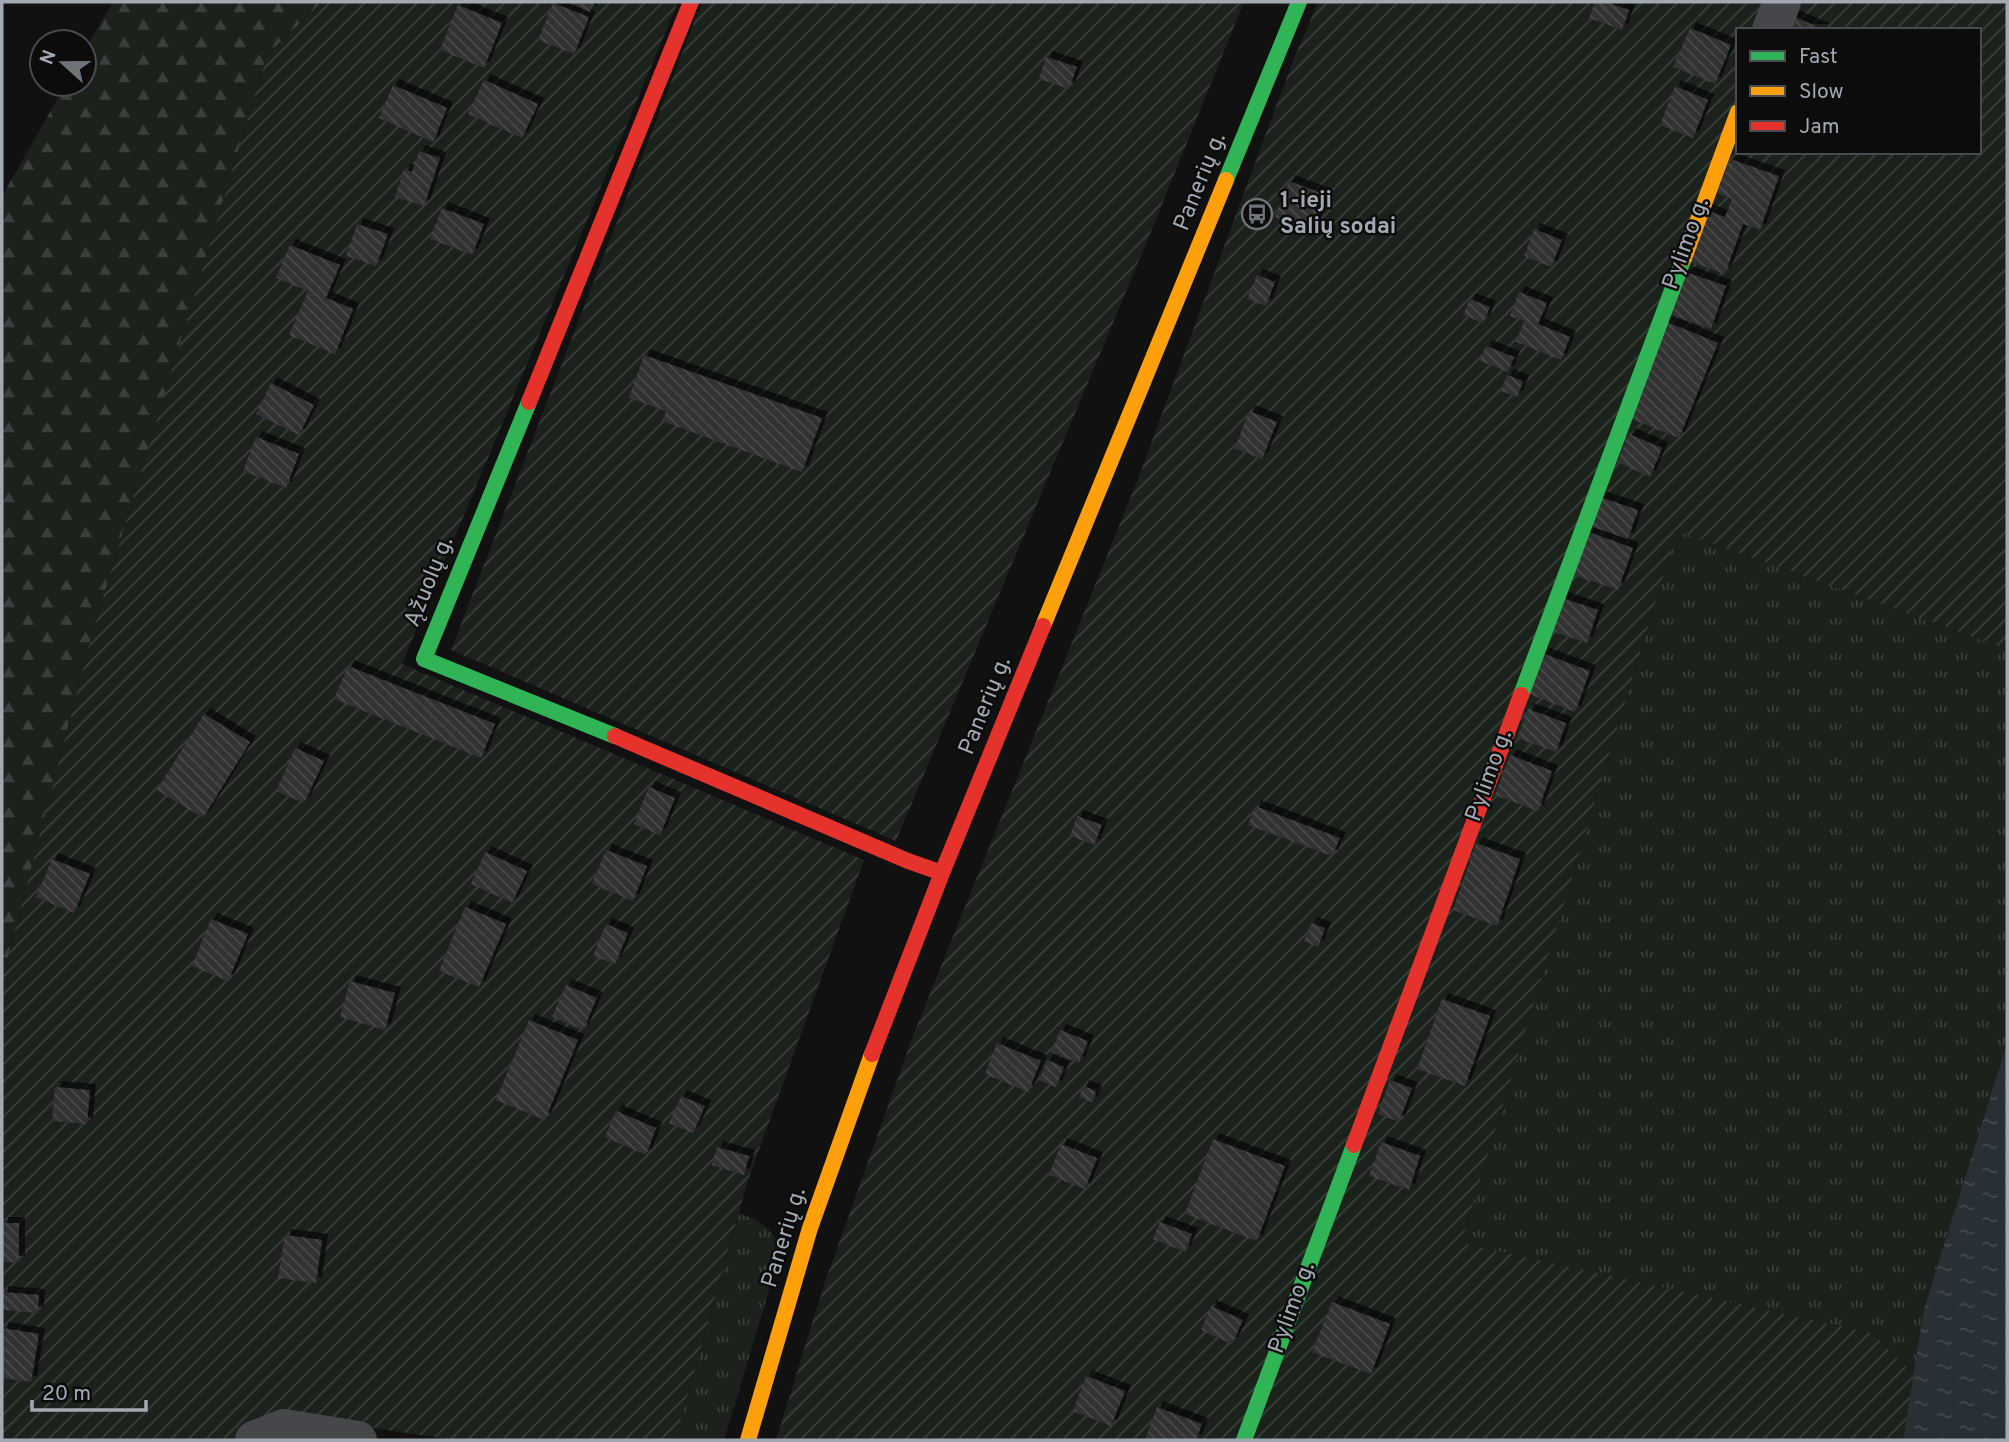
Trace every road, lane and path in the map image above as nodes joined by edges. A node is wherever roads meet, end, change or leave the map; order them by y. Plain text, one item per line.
1 (691, 2) edge
2 (1300, 2) edge
3 (1782, 2) edge
4 (1772, 28) edge
5 (1736, 117) edge
6 (942, 873) junction
7 (254, 1440) edge
8 (358, 1440) edge
9 (748, 1440) edge
10 (1244, 1440) edge

1 - 6 street, Ąžuolų g.
2 - 6 street, Panerių g.
3 - 4 street
5 - 10 street, Pylimo g.
6 - 9 street, Panerių g.
7 - 8 street

